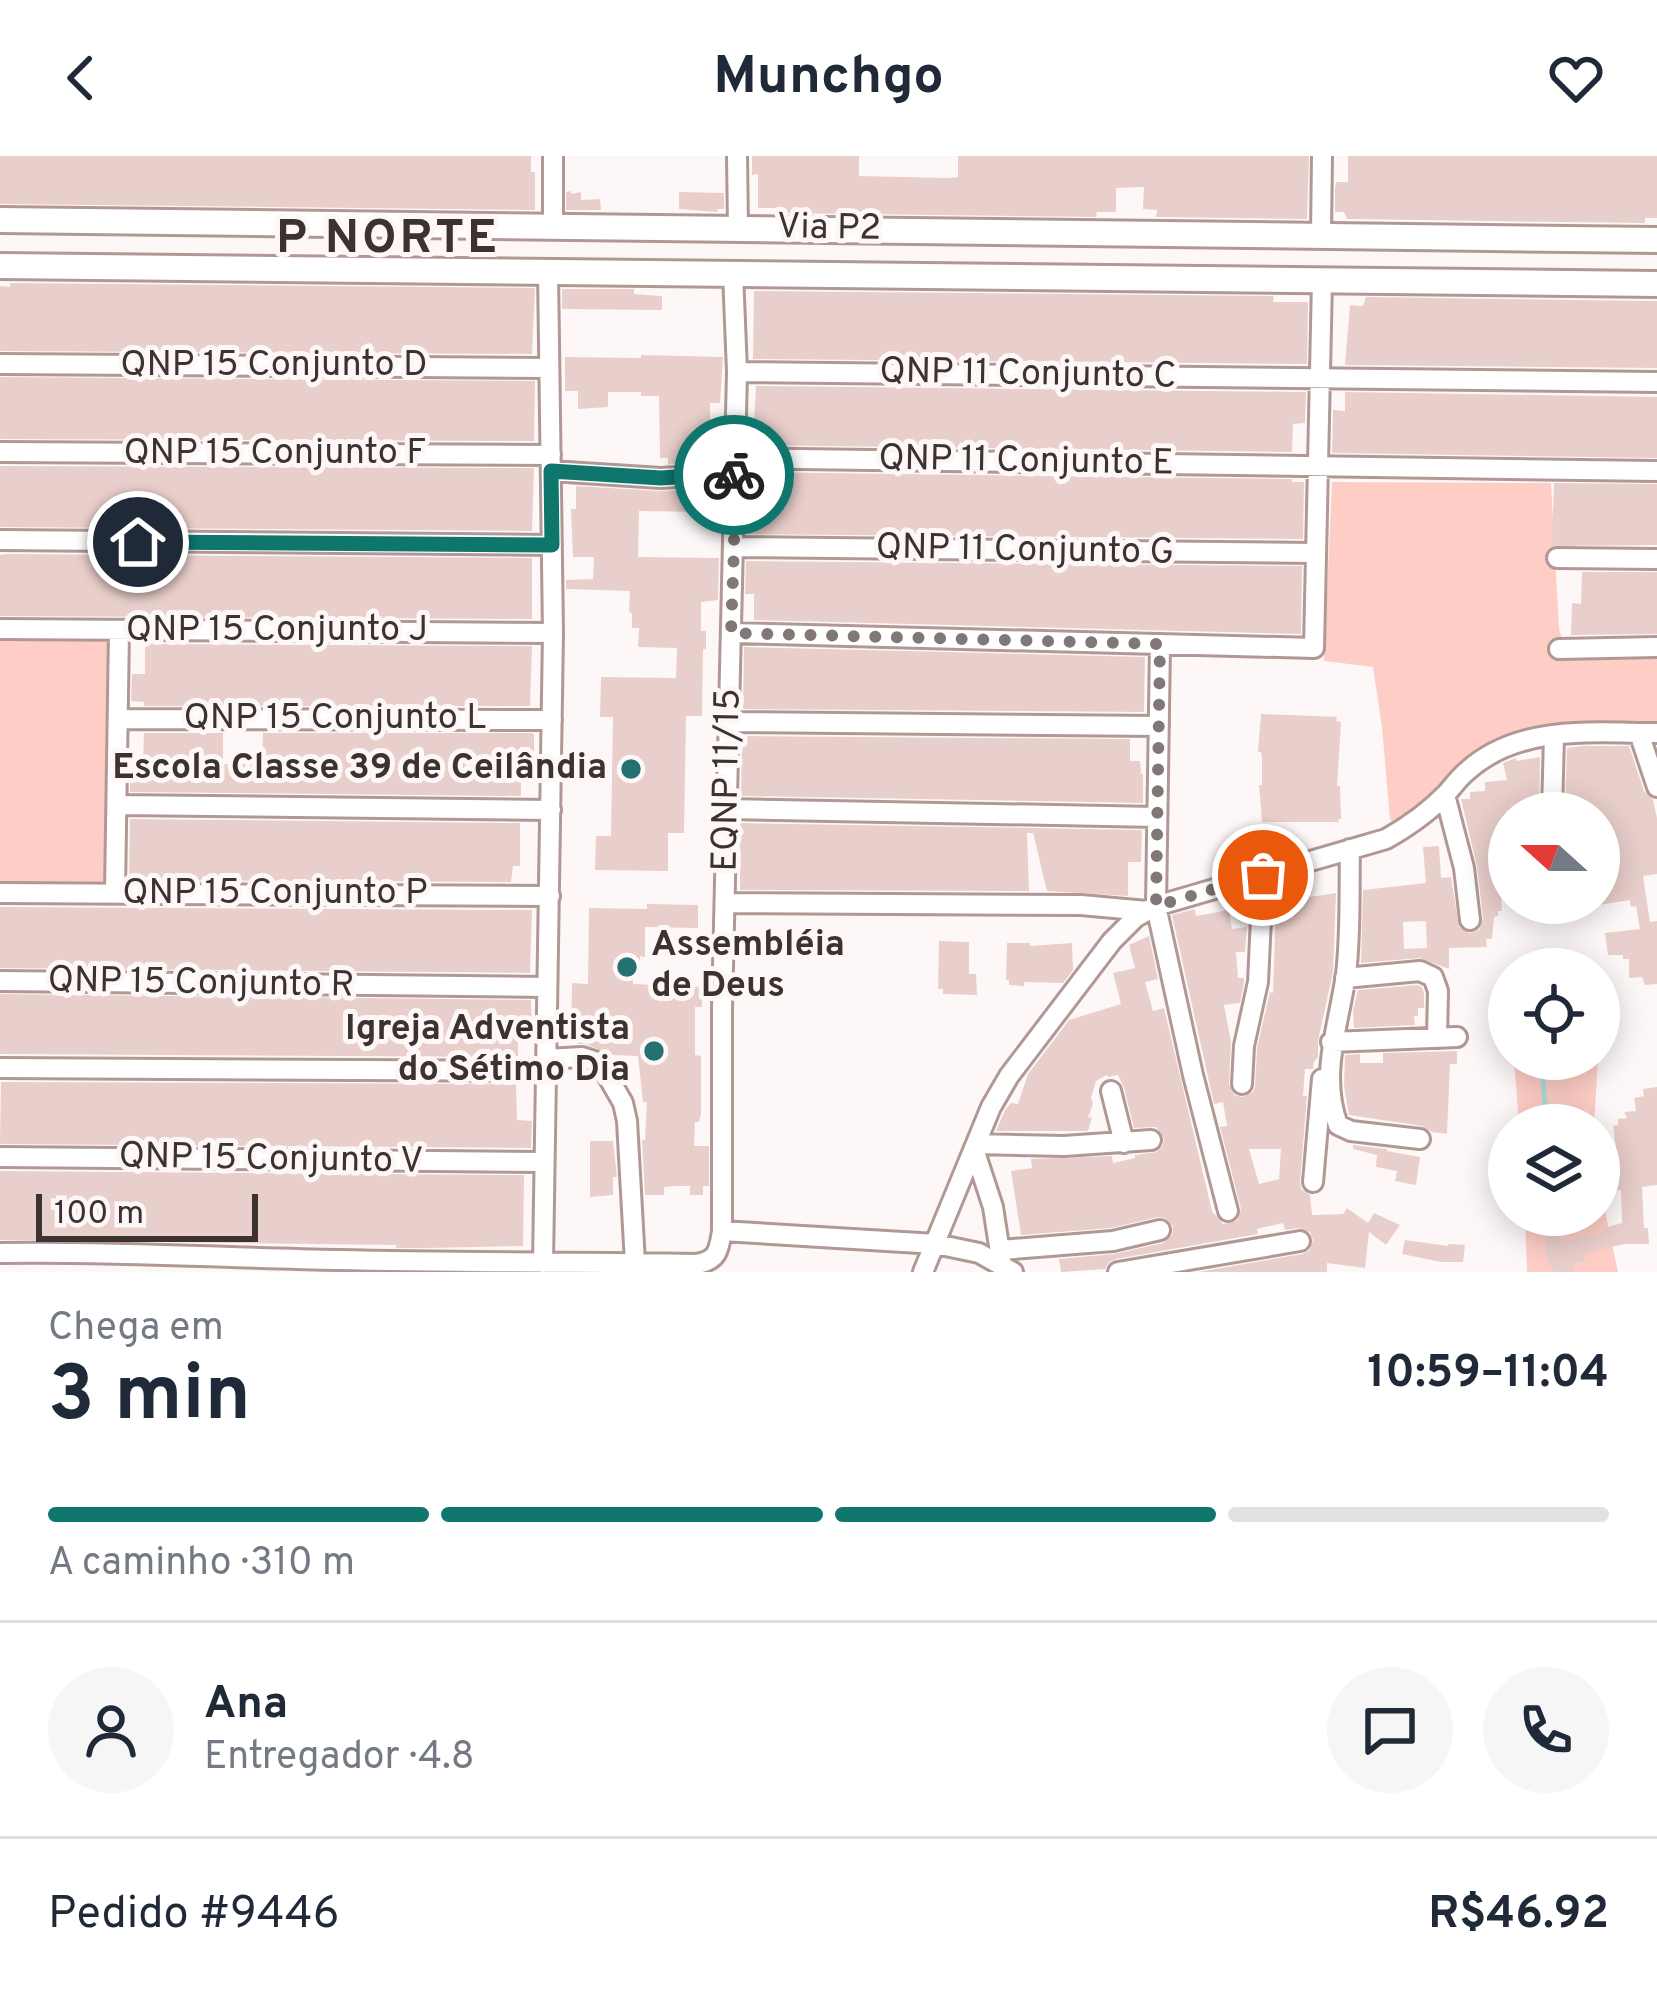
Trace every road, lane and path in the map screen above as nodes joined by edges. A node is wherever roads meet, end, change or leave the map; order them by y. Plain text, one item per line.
1 (553, 156) edge
2 (736, 156) edge
3 (1322, 156) edge
4 (0, 220) edge
5 (268, 224) junction
6 (294, 224) junction
7 (553, 226) junction
8 (738, 228) junction
9 (987, 231) junction
10 (1017, 231) junction
11 (1322, 235) junction
12 (1627, 239) junction
13 (1657, 244) edge
14 (0, 266) edge
15 (266, 267) junction
16 (295, 268) junction
17 (548, 271) junction
18 (1657, 272) edge
19 (733, 273) junction
20 (984, 276) junction
21 (1015, 277) junction
22 (1322, 280) junction
23 (1624, 284) junction
24 (1657, 284) edge
25 (0, 364) edge
26 (548, 368) junction
27 (736, 372) junction
28 (1320, 378) junction
29 (1657, 382) edge
30 (0, 452) edge
31 (551, 463) junction
32 (734, 465) junction
33 (1318, 466) junction
34 (1657, 471) edge
35 (0, 540) edge
36 (552, 545) junction
37 (734, 547) junction
38 (1316, 553) junction
39 (1557, 558) dead end
40 (1657, 559) edge
41 (0, 629) edge
42 (119, 630) junction
43 (553, 633) junction
44 (731, 633) junction
45 (1160, 644) junction
46 (1657, 647) edge
47 (1559, 649) dead end
48 (118, 719) junction
49 (552, 719) junction
50 (728, 722) junction
51 (1159, 726) junction
52 (1648, 733) edge
53 (1554, 735) junction
54 (1657, 787) edge
55 (1553, 792) edge
56 (1445, 795) junction
57 (117, 805) junction
58 (728, 809) junction
59 (551, 810) junction
60 (1157, 817) junction
61 (1350, 849) junction
62 (1263, 875) junction
63 (0, 893) edge
64 (115, 893) junction
65 (550, 896) junction
66 (725, 903) junction
67 (1151, 908) junction
68 (1470, 920) dead end
69 (1346, 978) junction
70 (0, 981) edge
71 (546, 987) junction
72 (1331, 1042) junction
73 (546, 1065) junction
74 (1330, 1065) junction
75 (0, 1068) edge
76 (1242, 1084) dead end
77 (1111, 1091) dead end
78 (1420, 1139) dead end
79 (1150, 1140) dead end
80 (1124, 1143) junction
81 (975, 1146) junction
82 (0, 1157) edge
83 (543, 1162) junction
84 (1313, 1182) dead end
85 (1228, 1210) dead end
86 (1160, 1230) dead end
87 (722, 1231) junction
88 (1300, 1241) dead end
89 (936, 1244) junction
90 (0, 1253) edge
91 (93, 1262) edge
92 (1005, 1262) edge
93 (635, 1263) junction
94 (206, 1264) edge
95 (341, 1266) edge
96 (529, 1266) edge
97 (923, 1272) edge
98 (1118, 1272) edge

1 - 7 street
2 - 8 street
3 - 11 street
4 - 5 main road, Via P2
5 - 6 main road, Via P2
5 - 15 main road
6 - 7 main road, Via P2
6 - 16 main road
7 - 8 main road, Via P2
8 - 9 main road, Via P2
9 - 10 main road, Via P2
9 - 20 main road
10 - 11 main road, Via P2
10 - 21 main road
11 - 12 main road, Via P2
12 - 13 main road, Via P2
12 - 23 main road
13 - 18 main road
14 - 15 main road, Via P2
15 - 16 main road, Via P2
16 - 17 main road, Via P2
17 - 19 main road, Via P2
17 - 26 street
19 - 20 main road, Via P2
19 - 27 street, EQNP 11/15
20 - 21 main road, Via P2
21 - 22 main road, Via P2
22 - 23 main road, Via P2
22 - 28 street
23 - 24 main road, Via P2
25 - 26 street, QNP 15 Conjunto D
26 - 31 street
27 - 28 street, QNP 11 Conjunto C
27 - 32 street, EQNP 11/15
28 - 29 street, QNP 11 Conjunto C
28 - 33 street
30 - 31 street, QNP 15 Conjunto F
31 - 32 street
31 - 36 street
32 - 33 street, QNP 11 Conjunto E
32 - 37 street, EQNP 11/15
33 - 34 street, QNP 11 Conjunto E
33 - 38 street
35 - 36 street
36 - 43 street
37 - 38 street, QNP 11 Conjunto G
37 - 44 street, EQNP 11/15
38 - 45 street
39 - 40 street
41 - 42 street, QNP 15 Conjunto J
42 - 43 street, QNP 15 Conjunto J
42 - 48 street
43 - 49 street
44 - 45 street
44 - 50 street, EQNP 11/15
45 - 51 street
46 - 47 street
48 - 49 street, QNP 15 Conjunto L
48 - 57 street
49 - 59 street
50 - 51 street
50 - 58 street, EQNP 11/15
51 - 60 street
52 - 53 street
52 - 54 street
53 - 55 street
53 - 56 street
56 - 61 street
56 - 68 street
57 - 59 street
57 - 64 street
58 - 60 street
58 - 66 street, EQNP 11/15
59 - 65 street
60 - 67 street
61 - 62 street
61 - 69 street
62 - 67 street
62 - 76 street
63 - 64 street, QNP 15 Conjunto P
64 - 65 street, QNP 15 Conjunto P
65 - 71 street
66 - 67 street
66 - 87 street, EQNP 11/15
67 - 81 street
67 - 85 street
69 - 72 street
69 - 72 street
70 - 71 street, QNP 15 Conjunto R
71 - 73 street
72 - 74 street
73 - 75 street
73 - 83 street
73 - 93 street
74 - 78 street
74 - 84 street
77 - 80 street
79 - 80 street
80 - 81 street
81 - 89 street
81 - 92 street
82 - 83 street, QNP 15 Conjunto V
83 - 96 street
86 - 92 street
87 - 89 street
87 - 93 street
88 - 98 street
89 - 92 street
89 - 97 street
90 - 91 street
91 - 94 street
93 - 96 street
94 - 95 street
95 - 96 street

